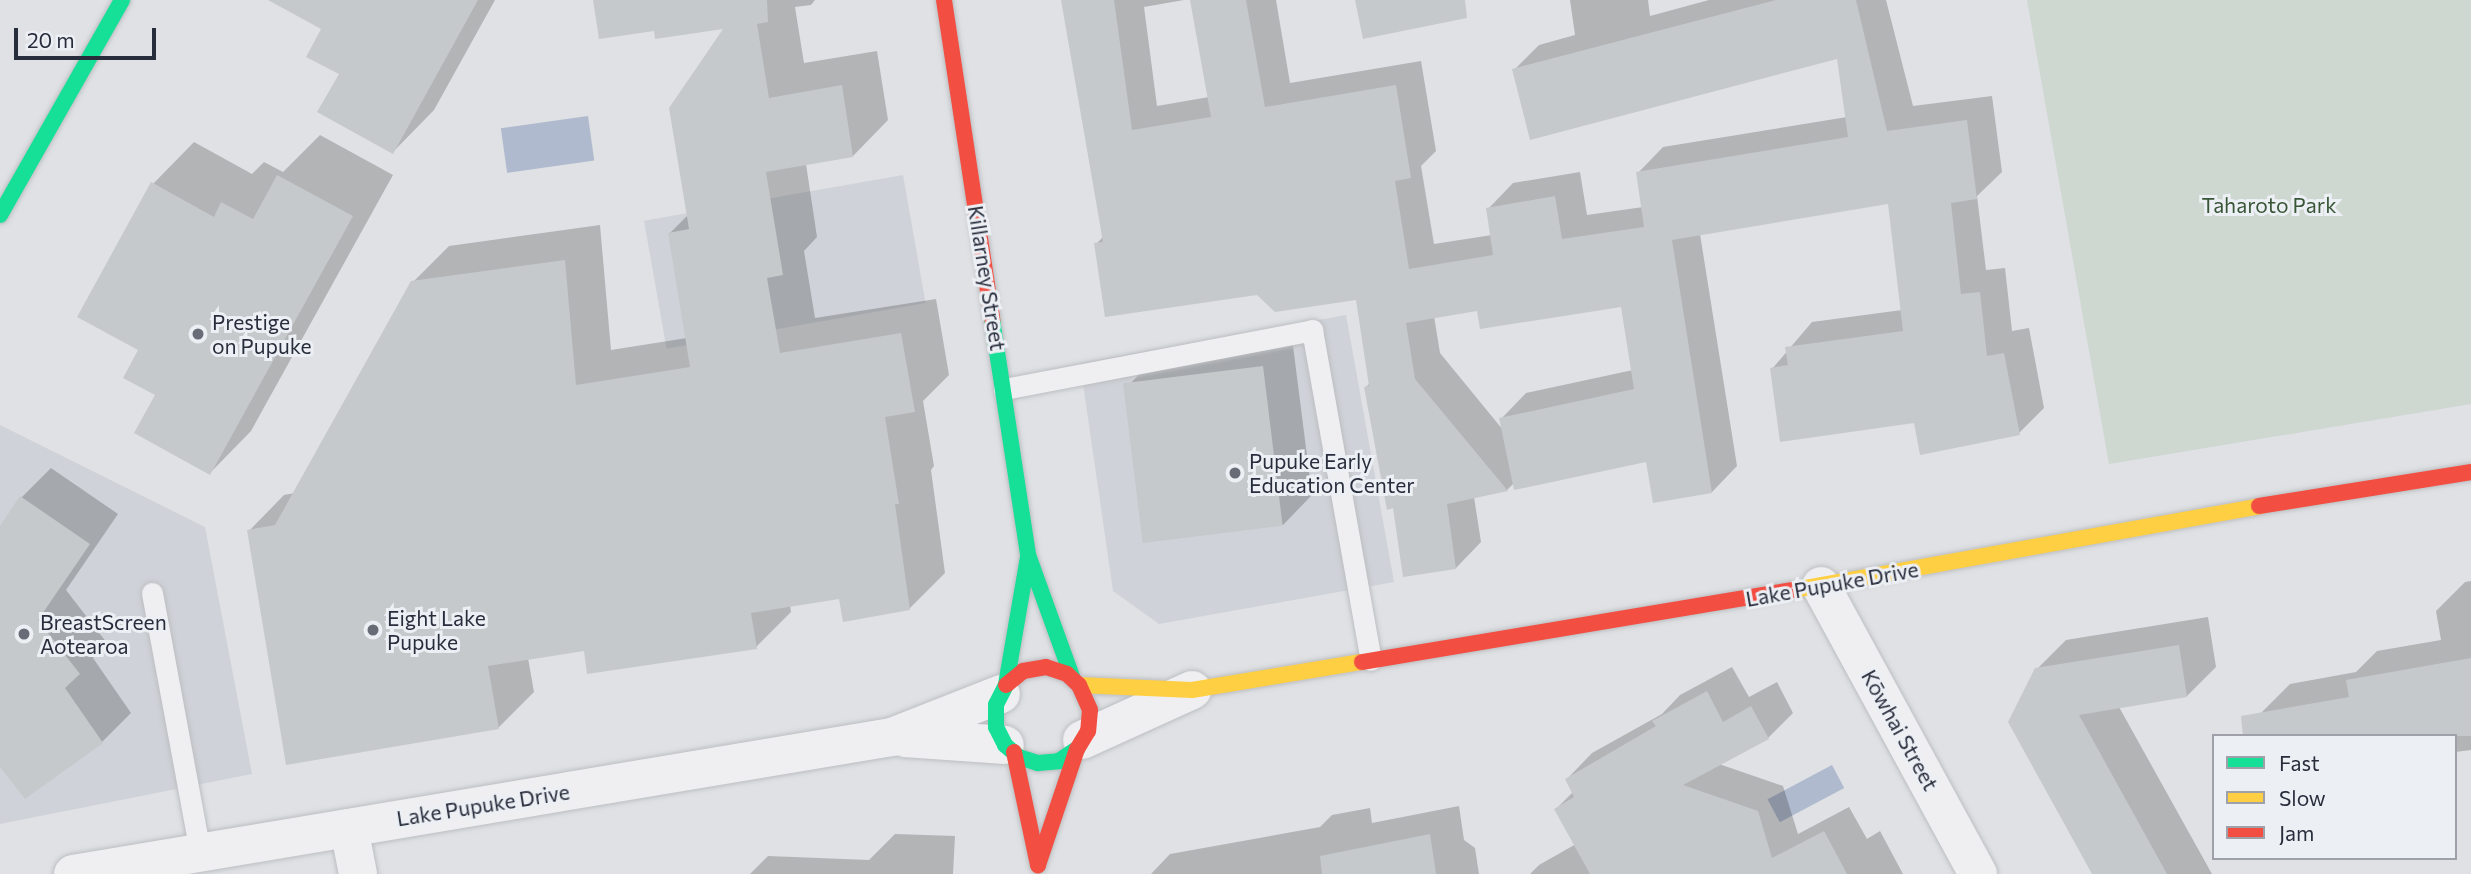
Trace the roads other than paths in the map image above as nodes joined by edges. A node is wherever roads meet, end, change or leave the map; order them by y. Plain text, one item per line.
1 (121, 0) edge
2 (944, 0) edge
3 (0, 215) edge
4 (1004, 389) junction
5 (2471, 472) edge
6 (1028, 555) junction
7 (1821, 586) junction
8 (152, 593) dead end
9 (1371, 660) junction
10 (1076, 682) junction
11 (1003, 690) junction
12 (1192, 690) junction
13 (892, 737) junction
14 (1080, 744) junction
15 (1010, 749) junction
16 (349, 828) junction
17 (200, 853) junction
18 (1037, 869) edge
19 (73, 874) edge
20 (358, 874) edge
21 (1978, 874) edge

1 - 3 main road
2 - 4 main road, Killarney Street
4 - 6 main road, Killarney Street
4 - 9 lane
5 - 7 main road, Lake Pupuke Drive
6 - 10 main road, Killarney Street
6 - 11 main road, Killarney Street
7 - 9 main road, Lake Pupuke Drive
7 - 21 street, Kōwhai Street
8 - 17 lane
9 - 12 main road, Lake Pupuke Drive
10 - 11 main road
10 - 12 main road, Lake Pupuke Drive
10 - 14 main road, Killarney Street
11 - 13 street, Lake Pupuke Drive
11 - 15 main road, Killarney Street
12 - 14 street, Lake Pupuke Drive
13 - 15 street, Lake Pupuke Drive
13 - 16 street, Lake Pupuke Drive
14 - 15 main road
14 - 18 main road, Killarney Street
15 - 18 main road, Killarney Street
16 - 17 street, Lake Pupuke Drive
16 - 20 street
17 - 19 street, Lake Pupuke Drive

